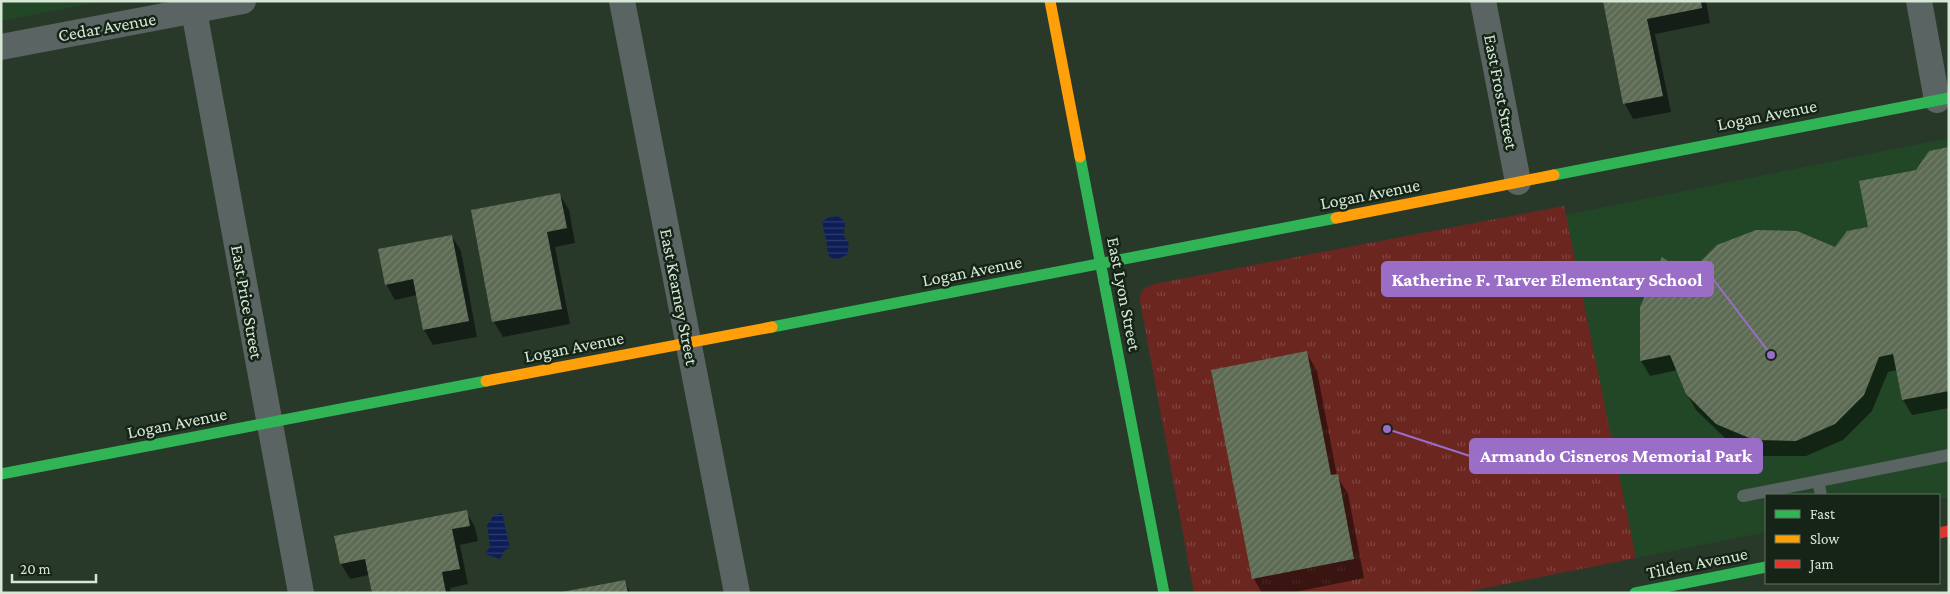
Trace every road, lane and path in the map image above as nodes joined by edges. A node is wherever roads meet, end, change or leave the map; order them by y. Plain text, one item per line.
1 (243, 1) edge
2 (622, 1) edge
3 (1050, 1) edge
4 (1483, 1) edge
5 (1918, 1) edge
6 (194, 11) junction
7 (1, 47) edge
8 (1943, 99) edge
9 (1518, 182) junction
10 (1101, 264) junction
11 (688, 343) junction
12 (269, 423) junction
13 (1949, 455) edge
14 (1, 474) edge
15 (1818, 480) junction
16 (1821, 494) edge
17 (1743, 496) dead end
18 (1765, 567) edge
19 (301, 593) edge
20 (737, 593) edge
21 (1164, 593) edge
22 (1634, 593) edge

1 - 6 street, Cedar Avenue
2 - 11 street, East Kearney Street
3 - 10 street, East Lyon Street
4 - 9 street, East Frost Street
5 - 8 street
6 - 7 street, Cedar Avenue
6 - 12 street, East Price Street
8 - 9 street, Logan Avenue
9 - 10 street, Logan Avenue
10 - 11 street, Logan Avenue
10 - 21 street, East Lyon Street
11 - 12 street, Logan Avenue
11 - 20 street, East Kearney Street
12 - 14 street, Logan Avenue
12 - 19 street, East Price Street
13 - 15 lane
15 - 16 lane
15 - 17 lane
18 - 22 street, Tilden Avenue

